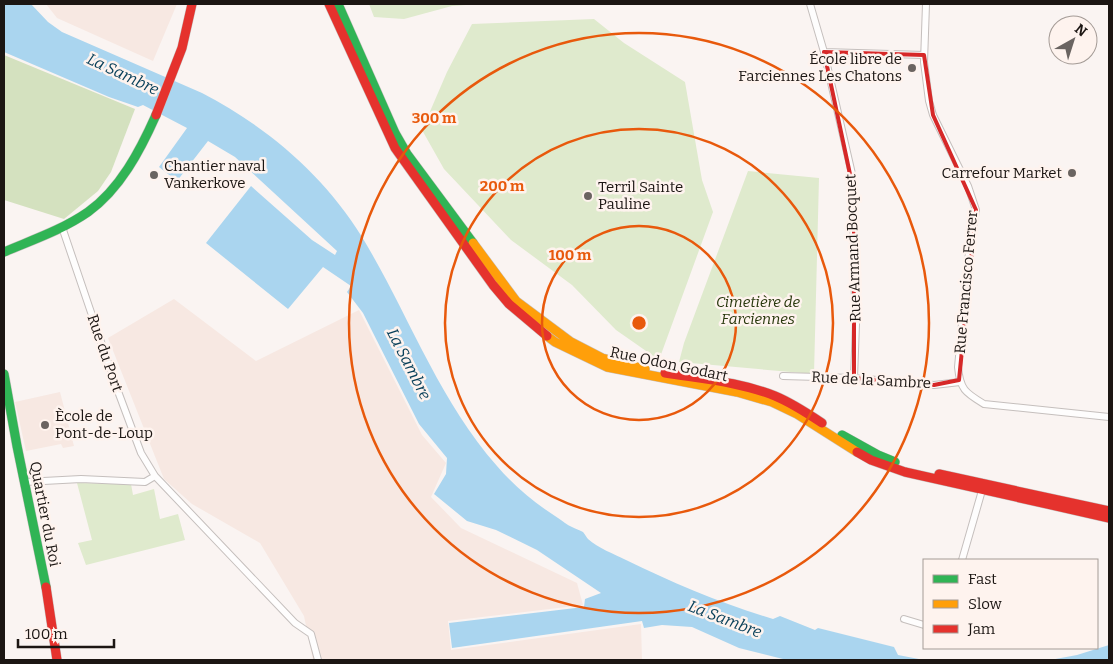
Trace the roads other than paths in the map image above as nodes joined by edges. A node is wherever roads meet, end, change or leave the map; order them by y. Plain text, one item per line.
1 (192, 4) edge
2 (329, 4) edge
3 (338, 4) edge
4 (810, 4) edge
5 (926, 4) edge
6 (824, 52) junction
7 (924, 55) junction
8 (62, 227) junction
9 (4, 252) edge
10 (4, 374) edge
11 (782, 376) dead end
12 (854, 378) junction
13 (960, 382) junction
14 (1109, 418) edge
15 (155, 476) junction
16 (25, 482) junction
17 (983, 487) junction
18 (1109, 511) edge
19 (1109, 518) edge
20 (962, 559) edge
21 (904, 619) dead end
22 (923, 625) edge
23 (57, 660) edge
24 (318, 660) edge

1 - 8 main road
2 - 17 main road, Rue Odon Godart
3 - 17 main road, Rue Odon Godart
4 - 6 street, Rue Armand Bocquet
5 - 7 street, Rue Francisco Ferrer
6 - 7 street
6 - 12 street, Rue Armand Bocquet
7 - 13 street, Rue Francisco Ferrer
8 - 9 main road
8 - 15 street, Rue du Port
10 - 16 main road, Quartier du Roi
11 - 12 street, Rue de la Sambre
12 - 13 street, Rue de la Sambre
13 - 14 street
15 - 16 street
15 - 24 street, Rue du Port
16 - 23 main road, Quartier du Roi
17 - 18 main road, Rue Odon Godart
17 - 19 main road, Rue Odon Godart
17 - 20 street
21 - 22 street

